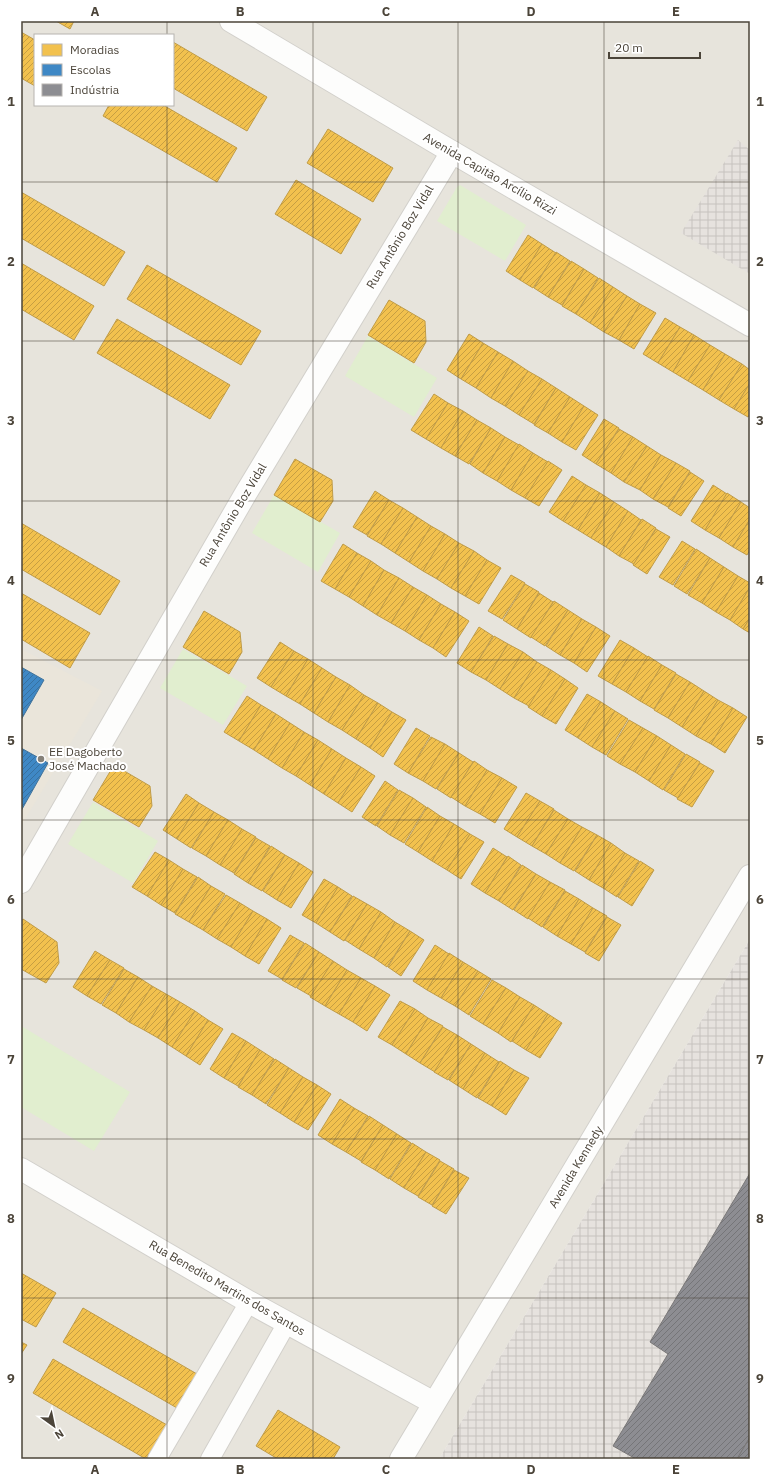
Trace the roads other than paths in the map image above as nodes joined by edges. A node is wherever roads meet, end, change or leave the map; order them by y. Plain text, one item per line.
1 (231, 21) edge
2 (452, 152) junction
3 (750, 325) edge
4 (750, 876) edge
5 (21, 882) edge
6 (21, 1169) edge
7 (249, 1302) junction
8 (287, 1323) junction
9 (434, 1403) junction
10 (157, 1459) edge
11 (210, 1459) edge
12 (401, 1459) edge

1 - 2 street, Avenida Capitão Arcílio Rizzi
2 - 3 street, Avenida Capitão Arcílio Rizzi
2 - 5 street, Rua Antônio Boz Vidal
4 - 9 street, Avenida Kennedy
6 - 7 street, Rua Benedito Martins dos Santos
7 - 8 street, Rua Benedito Martins dos Santos
7 - 10 lane
8 - 9 street, Rua Benedito Martins dos Santos
8 - 11 lane
9 - 12 street, Avenida Kennedy

